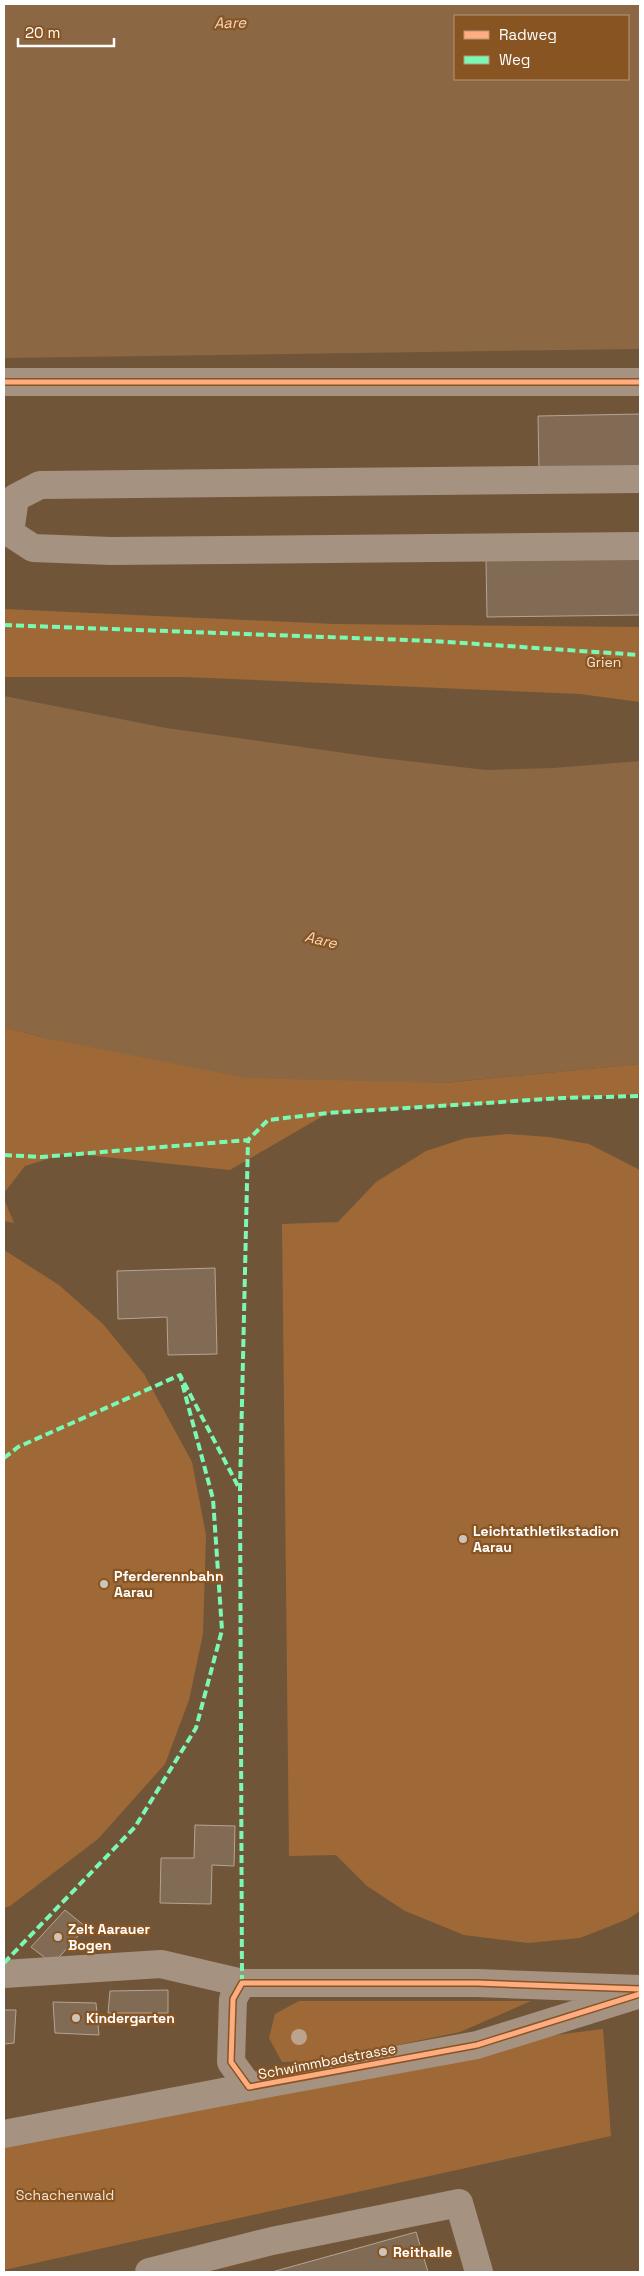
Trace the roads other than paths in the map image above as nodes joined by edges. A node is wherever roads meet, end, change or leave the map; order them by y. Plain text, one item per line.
1 (4, 382) edge
2 (640, 382) edge
3 (640, 479) edge
4 (9, 495) edge
5 (640, 546) edge
6 (4, 1974) edge
7 (242, 1983) junction
8 (640, 1989) edge
9 (640, 1994) edge
10 (249, 2087) junction
11 (4, 2134) edge
12 (150, 2272) edge
13 (479, 2272) edge

1 - 2 street
3 - 4 street
4 - 5 street
6 - 7 street
7 - 8 street
7 - 10 street, Schwimmbadstrasse
9 - 10 street, Schwimmbadstrasse
10 - 11 street
12 - 13 street

